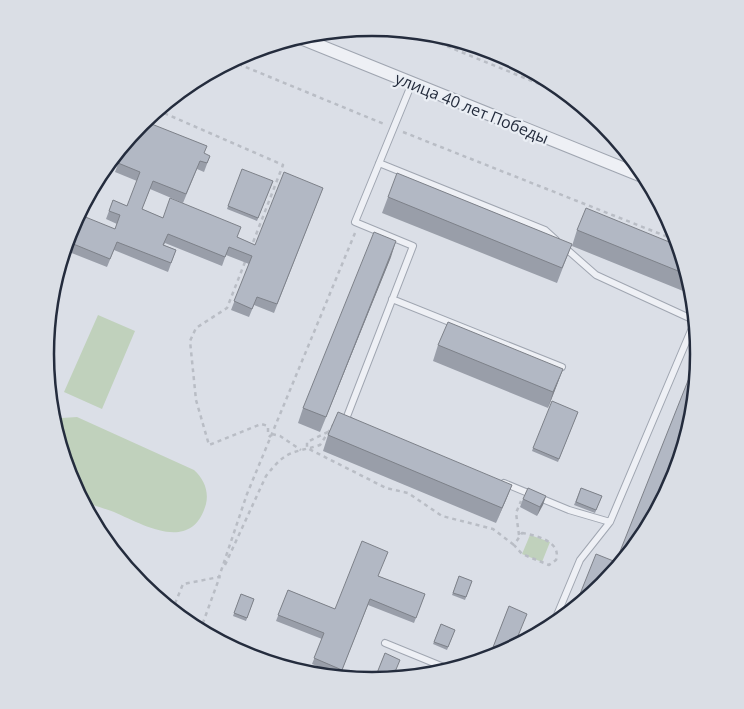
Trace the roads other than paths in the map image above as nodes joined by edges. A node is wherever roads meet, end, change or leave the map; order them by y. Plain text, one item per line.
1 (310, 42) edge
2 (412, 83) junction
3 (379, 162) junction
4 (633, 172) edge
5 (392, 299) junction
6 (688, 318) edge
7 (690, 333) edge
8 (562, 367) edge
9 (355, 422) edge
10 (497, 480) edge
11 (610, 522) junction
12 (558, 613) edge
13 (385, 643) dead end
14 (440, 666) edge

1 - 2 street, улица 40 лет Победы
2 - 3 lane
2 - 4 street, улица 40 лет Победы
3 - 5 lane
3 - 6 lane
5 - 8 lane
5 - 9 lane
7 - 11 lane
10 - 11 lane
11 - 12 lane
13 - 14 lane

